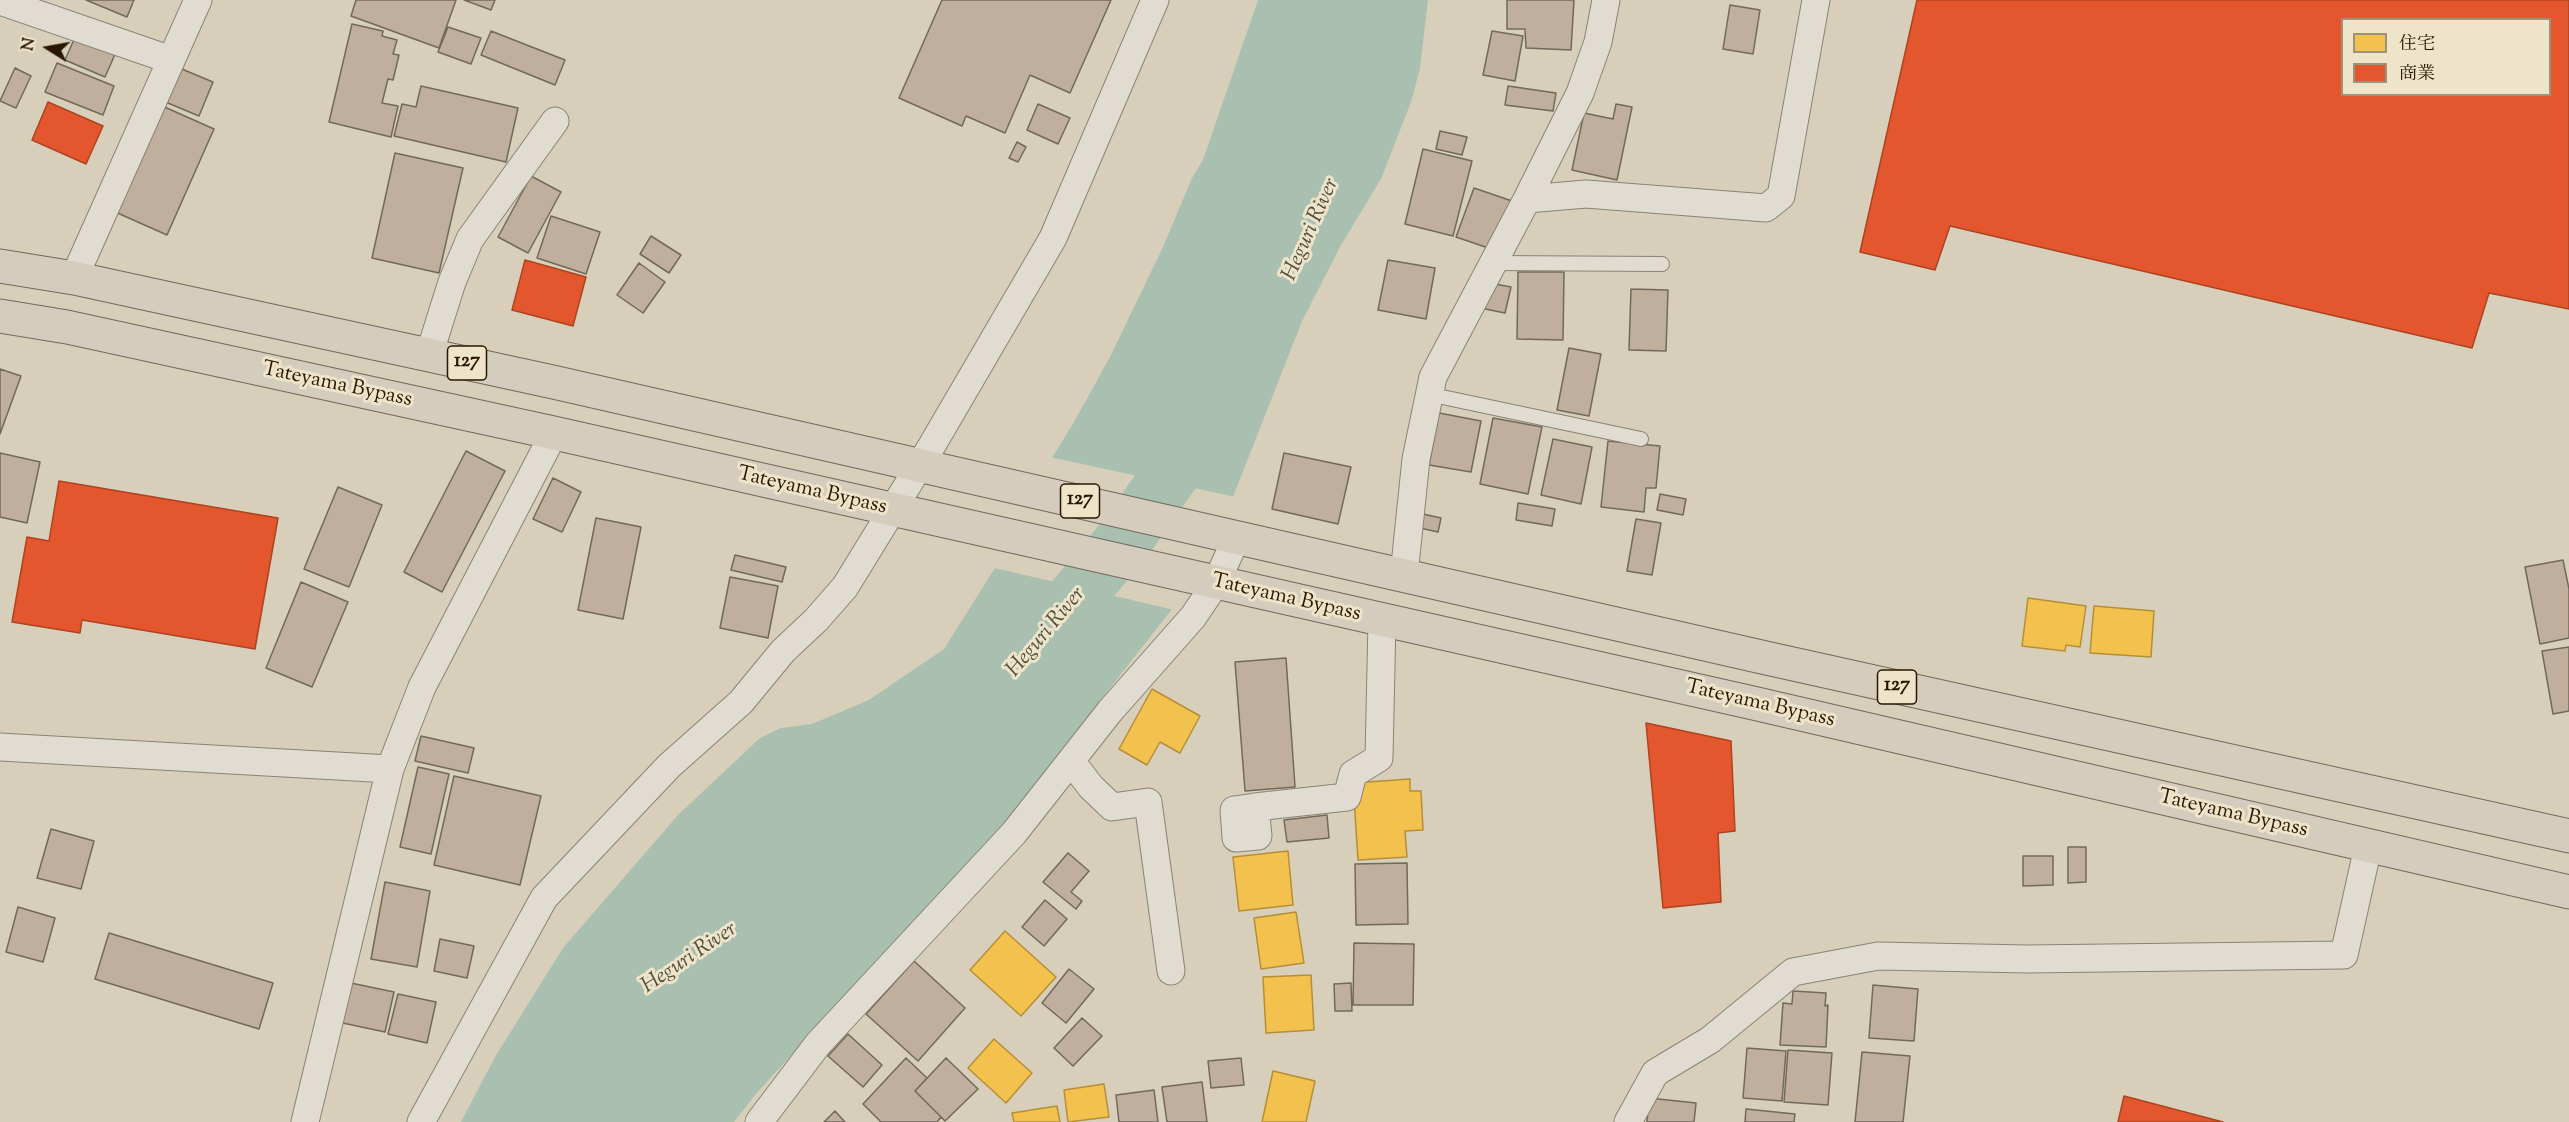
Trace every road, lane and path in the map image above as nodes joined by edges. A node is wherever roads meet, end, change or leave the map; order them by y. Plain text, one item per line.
1 (198, 0) edge
2 (1155, 0) edge
3 (1606, 0) edge
4 (1816, 0) edge
5 (0, 1) edge
6 (171, 60) junction
7 (555, 121) dead end
8 (1527, 199) junction
9 (1493, 263) junction
10 (1662, 264) dead end
11 (0, 266) edge
12 (74, 279) junction
13 (0, 316) edge
14 (429, 355) junction
15 (1428, 394) junction
16 (555, 433) junction
17 (1641, 439) dead end
18 (927, 466) junction
19 (898, 512) junction
20 (1231, 536) junction
21 (1404, 575) junction
22 (1208, 581) junction
23 (1382, 621) junction
24 (0, 747) edge
25 (1071, 761) junction
26 (390, 769) junction
27 (1255, 807) dead end
28 (2569, 836) edge
29 (2368, 847) junction
30 (2569, 892) edge
31 (1171, 971) dead end
32 (305, 1122) edge
33 (421, 1122) edge
34 (759, 1122) edge
35 (1628, 1122) edge

1 - 6 street
2 - 18 street
3 - 8 street
4 - 8 street
5 - 6 street
6 - 12 street
7 - 14 street
8 - 9 street
9 - 10 lane
9 - 15 street
11 - 12 highway, 127
12 - 14 highway, 127
13 - 16 highway, Tateyama Bypass / 127
14 - 18 highway, 127
15 - 17 lane
15 - 21 street
16 - 19 highway, Tateyama Bypass / 127
16 - 26 street
18 - 19 street
18 - 20 highway, 127
19 - 22 highway, Tateyama Bypass / 127
19 - 33 street
20 - 21 highway, 127
20 - 22 street
21 - 28 highway, 127
22 - 23 highway, Tateyama Bypass / 127
22 - 25 street
23 - 27 street
23 - 29 highway, Tateyama Bypass / 127
24 - 26 street
25 - 31 street
25 - 34 street
26 - 32 street
29 - 30 highway, Tateyama Bypass / 127
29 - 35 street

